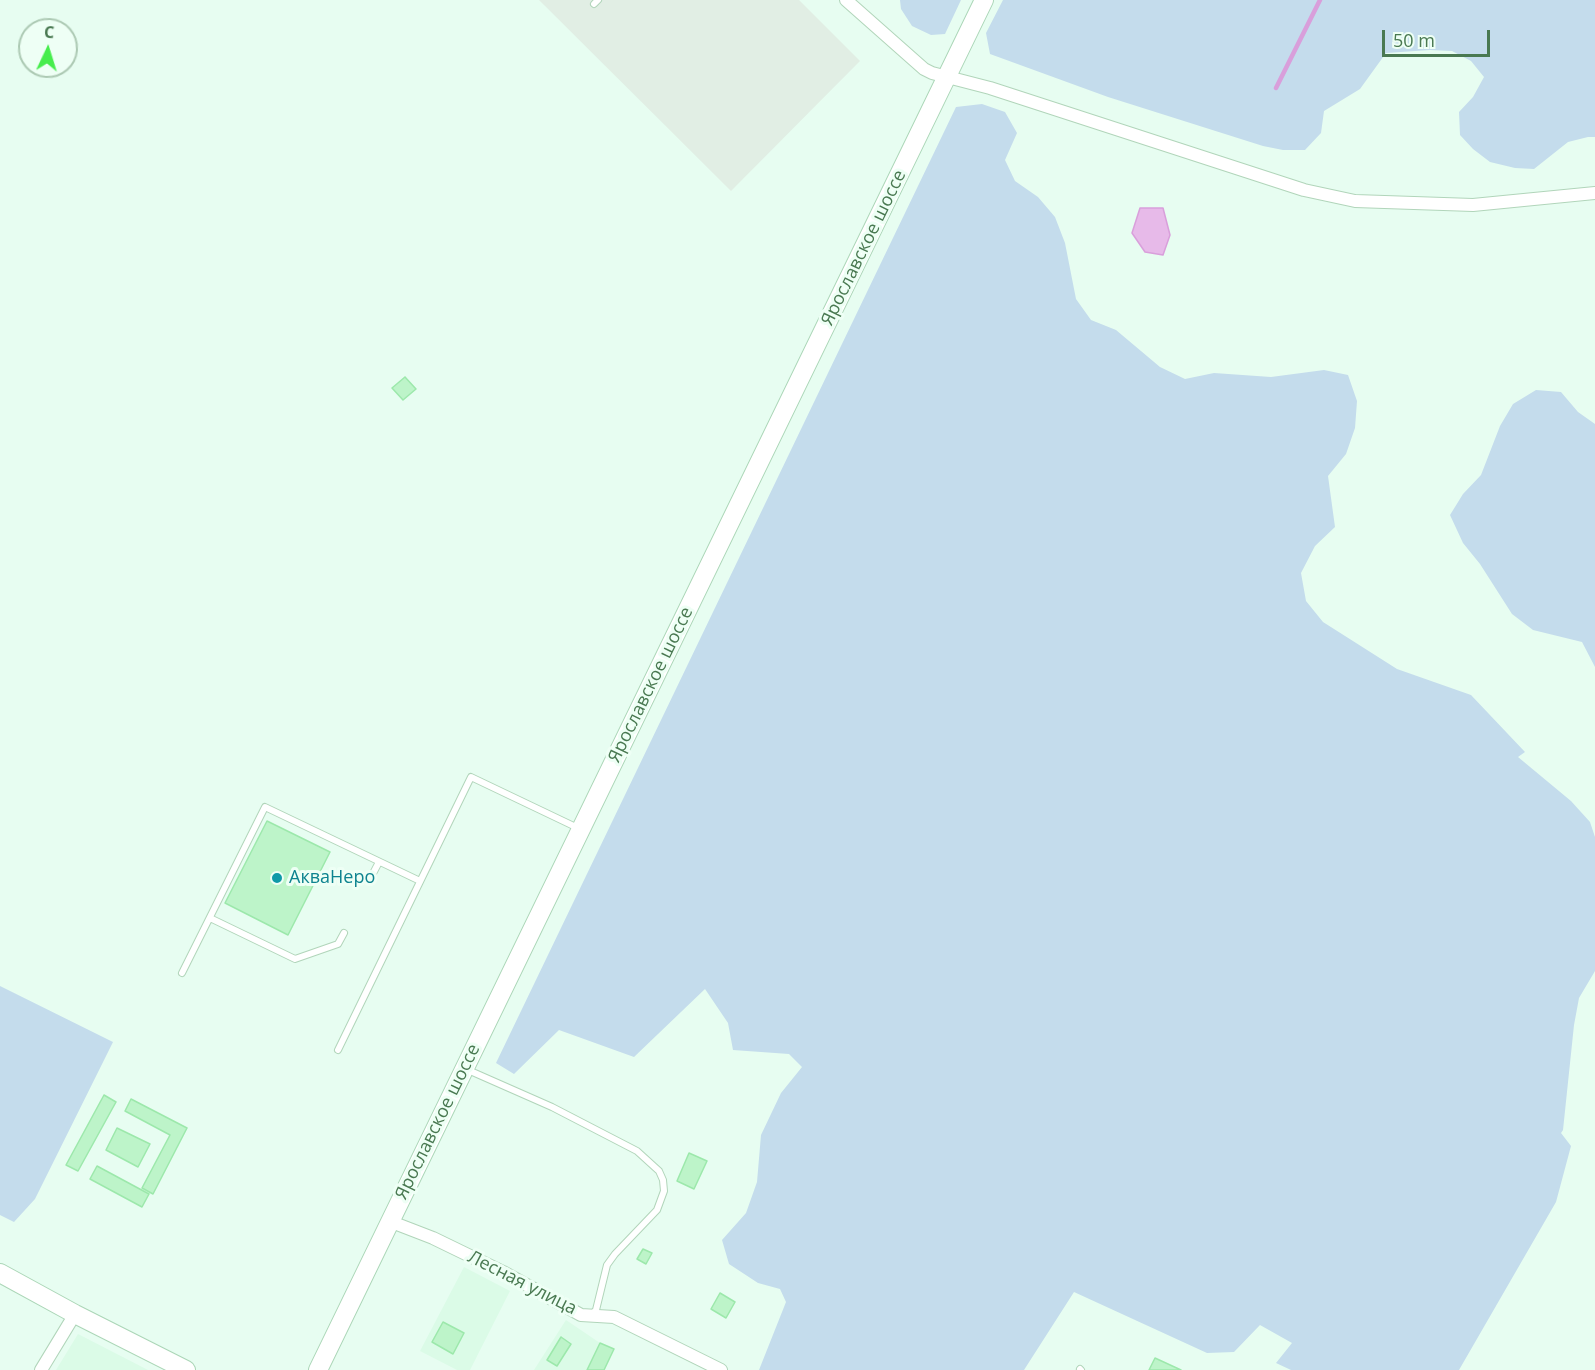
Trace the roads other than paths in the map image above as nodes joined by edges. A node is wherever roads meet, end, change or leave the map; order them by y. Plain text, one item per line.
1 (846, 0) edge
2 (984, 0) edge
3 (947, 77) junction
4 (1595, 193) edge
5 (581, 830) junction
6 (378, 862) junction
7 (369, 881) dead end
8 (420, 881) junction
9 (210, 918) junction
10 (344, 933) dead end
11 (182, 974) dead end
12 (338, 1050) dead end
13 (464, 1069) junction
14 (389, 1221) junction
15 (0, 1273) edge
16 (75, 1314) junction
17 (590, 1315) junction
18 (163, 1365) edge
19 (41, 1370) edge
20 (186, 1370) edge
21 (318, 1370) edge
22 (721, 1370) edge

1 - 3 street
2 - 3 main road, Ярославское шоссе
3 - 4 street
3 - 5 main road, Ярославское шоссе
5 - 8 lane
5 - 13 main road, Ярославское шоссе
6 - 7 lane
6 - 8 lane
6 - 9 lane
8 - 12 lane
9 - 10 lane
9 - 11 lane
13 - 14 main road, Ярославское шоссе
13 - 17 lane
14 - 17 street, Лесная улица
14 - 21 main road, Ярославское шоссе
15 - 16 main road
16 - 18 main road
16 - 19 street
17 - 22 street, Лесная улица
18 - 20 main road

